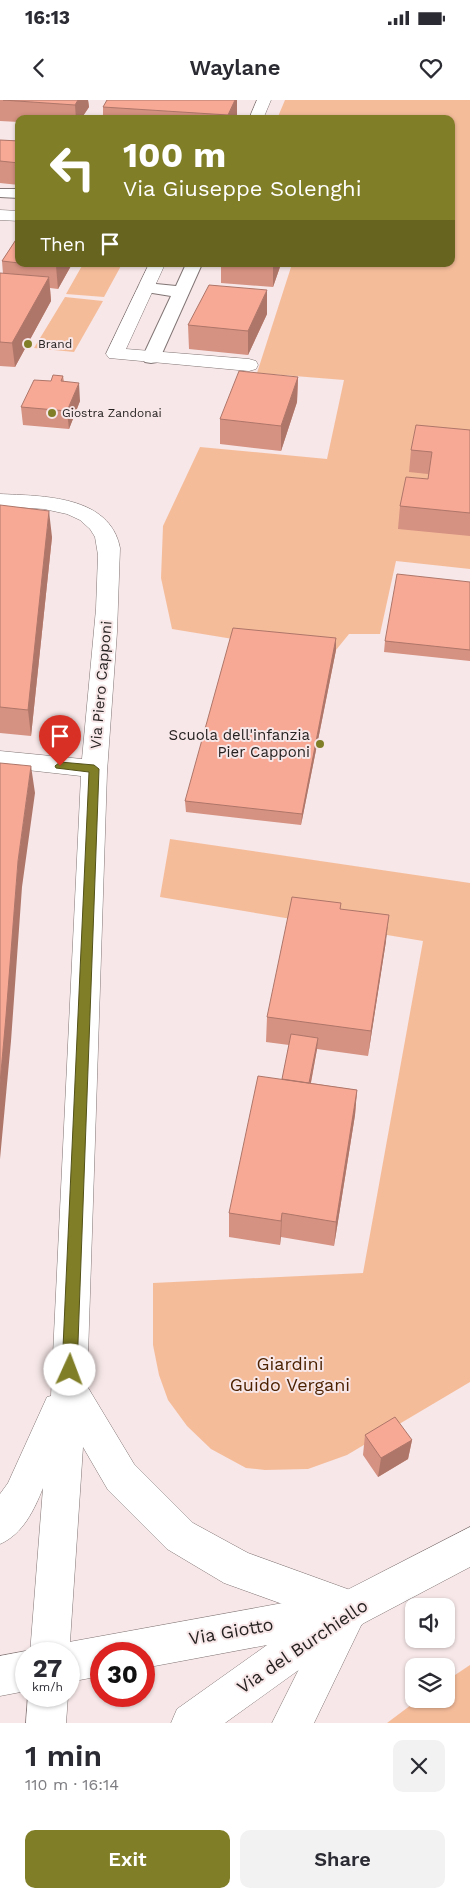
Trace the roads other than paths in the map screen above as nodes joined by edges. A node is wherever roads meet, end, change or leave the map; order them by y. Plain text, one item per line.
1 (264, 100) edge
2 (258, 115) edge
3 (0, 193) edge
4 (15, 194) edge
5 (0, 215) edge
6 (15, 216) edge
7 (156, 267) edge
8 (193, 267) edge
9 (146, 288) junction
10 (181, 292) junction
11 (152, 358) junction
12 (249, 365) dead end
13 (0, 500) edge
14 (0, 759) edge
15 (94, 769) junction
16 (69, 1389) junction
17 (0, 1524) edge
18 (470, 1546) edge
19 (350, 1609) junction
20 (51, 1642) edge
21 (155, 1646) edge
22 (15, 1673) edge
23 (0, 1676) edge
24 (47, 1707) edge
25 (46, 1723) edge
26 (191, 1723) edge
27 (292, 1723) edge

1 - 2 street
3 - 4 lane
5 - 6 street
7 - 9 street
8 - 10 lane
9 - 10 lane
9 - 11 street
10 - 11 lane
11 - 12 street
13 - 15 street, Via Piero Capponi
14 - 15 street
15 - 16 street, Via Piero Capponi
16 - 17 street
16 - 19 street
16 - 20 street, Via Piero Capponi
18 - 19 street, Via del Burchiello
19 - 21 street, Via Giotto
19 - 26 street, Via del Burchiello
19 - 27 street
22 - 23 street
24 - 25 street

